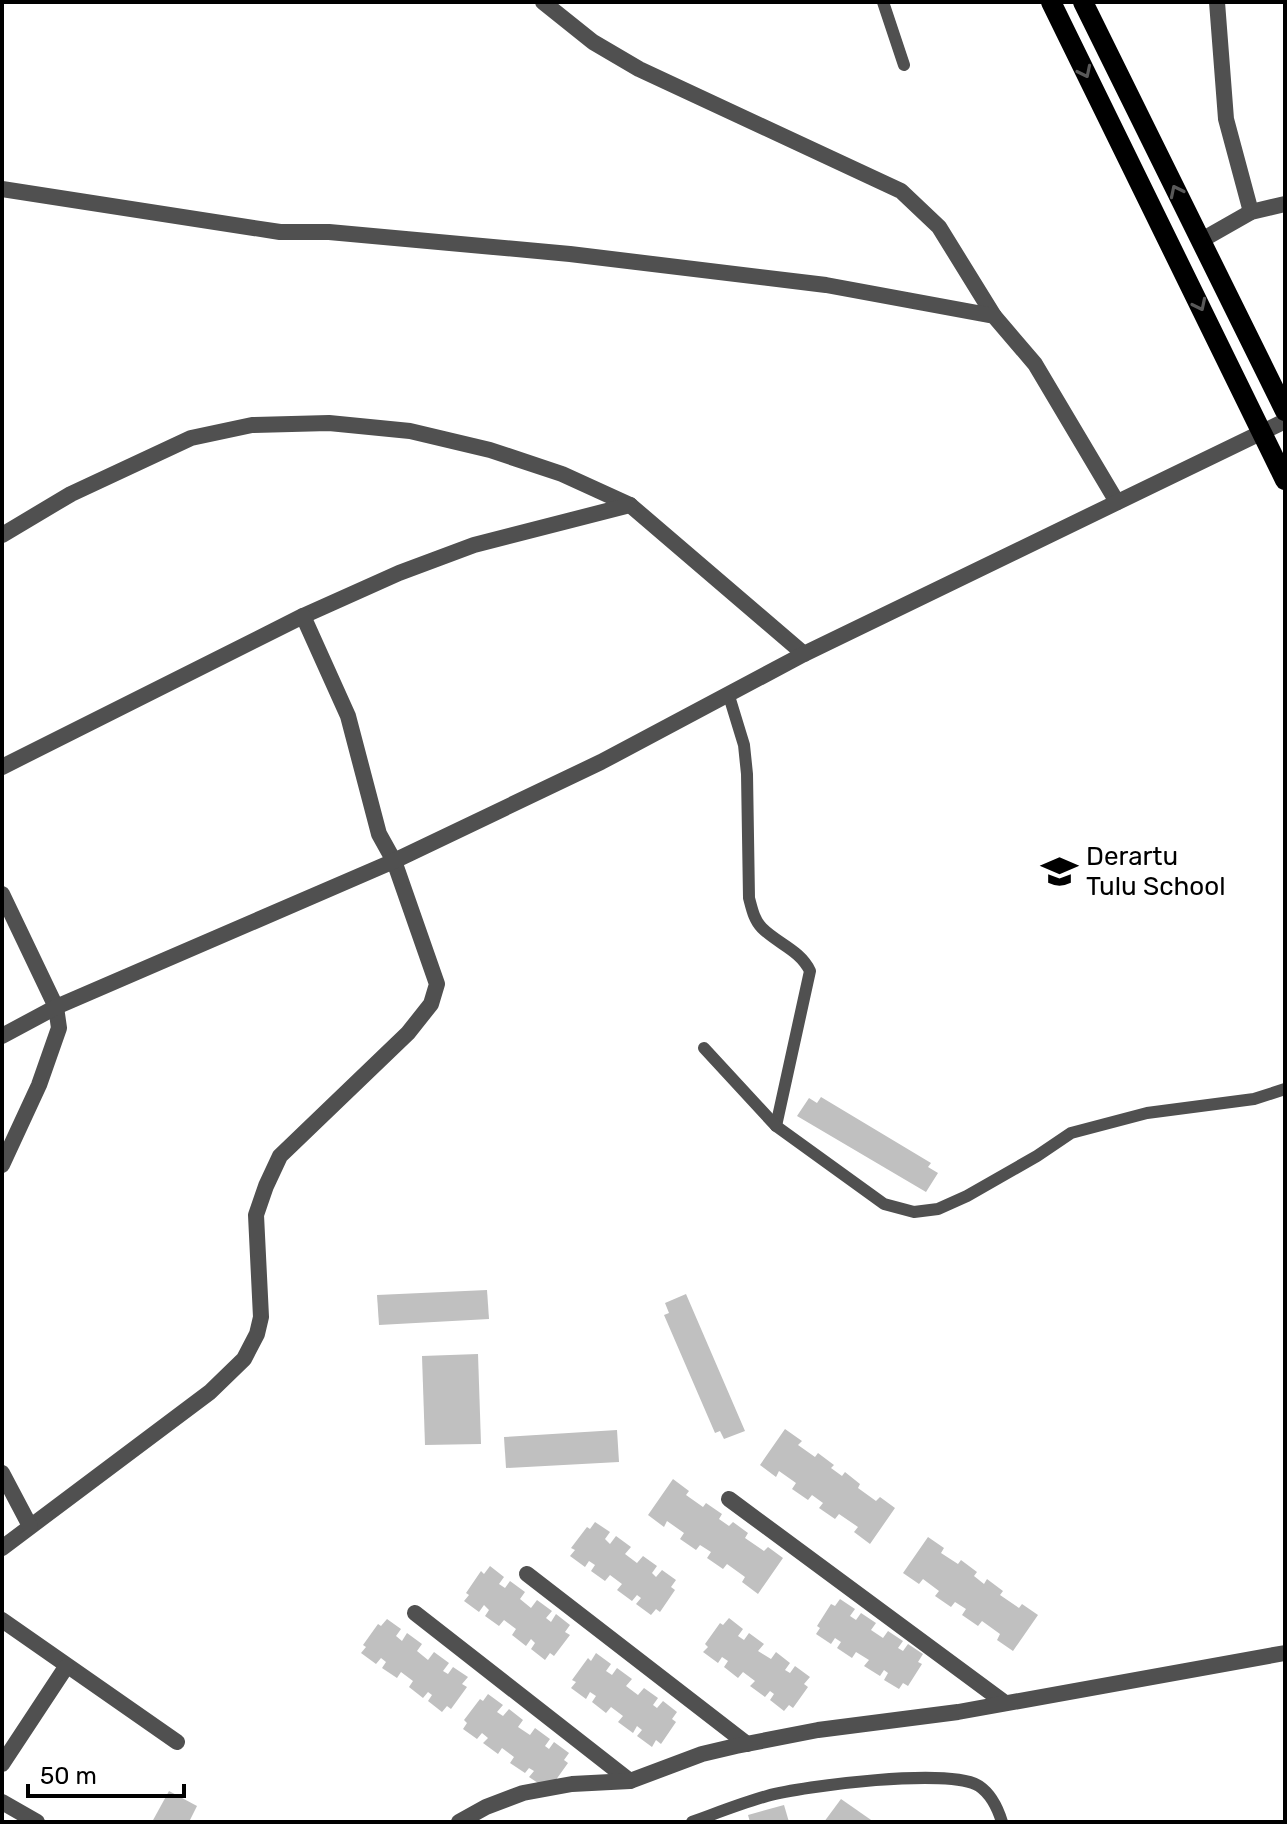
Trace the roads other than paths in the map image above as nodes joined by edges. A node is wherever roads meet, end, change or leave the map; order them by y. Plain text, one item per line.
1 (543, 2) edge
2 (883, 2) edge
3 (1051, 2) edge
4 (1083, 2) edge
5 (1217, 2) edge
6 (904, 65) dead end
7 (2, 189) edge
8 (24, 194) junction
9 (2, 198) edge
10 (1285, 204) edge
11 (1251, 212) junction
12 (1200, 241) junction
13 (994, 316) junction
14 (1285, 411) edge
15 (1285, 421) edge
16 (1263, 434) junction
17 (1285, 480) edge
18 (1117, 502) junction
19 (630, 505) junction
20 (2, 535) edge
21 (303, 616) junction
22 (804, 654) junction
23 (729, 696) junction
24 (2, 767) edge
25 (394, 861) junction
26 (2, 894) edge
27 (56, 1007) junction
28 (2, 1036) edge
29 (704, 1048) dead end
30 (1285, 1089) edge
31 (776, 1126) junction
32 (2, 1165) edge
33 (2, 1473) edge
34 (729, 1499) dead end
35 (30, 1526) junction
36 (2, 1548) edge
37 (527, 1574) dead end
38 (415, 1613) dead end
39 (2, 1620) edge
40 (1285, 1653) edge
41 (66, 1667) junction
42 (1005, 1703) junction
43 (177, 1742) dead end
44 (747, 1744) junction
45 (2, 1764) edge
46 (630, 1781) junction
47 (2, 1802) edge
48 (37, 1822) edge
49 (459, 1822) edge
50 (692, 1822) edge
51 (1002, 1822) edge

1 - 13 street
2 - 6 lane
3 -> 16 main road
12 -> 4 main road
5 - 11 street
7 - 8 street
8 - 9 street
8 - 13 street
10 - 11 street
11 - 12 street
12 - 14 main road
13 - 18 street
15 - 16 street
16 - 17 main road
16 - 18 street
18 - 22 street
19 - 20 street
19 - 21 street
19 - 22 street
21 - 24 street
21 - 25 street
22 - 23 street
23 - 25 street
23 - 31 lane
25 - 27 street
25 - 35 street
26 - 27 street
27 - 28 street
27 - 32 street
29 - 31 lane
30 - 31 lane
33 - 35 street
34 - 42 street
35 - 36 street
37 - 44 street
38 - 46 street
39 - 41 street
40 - 42 street
41 - 43 street
41 - 45 street
42 - 44 street
44 - 46 street
46 - 49 street
47 - 48 street
50 - 51 lane

